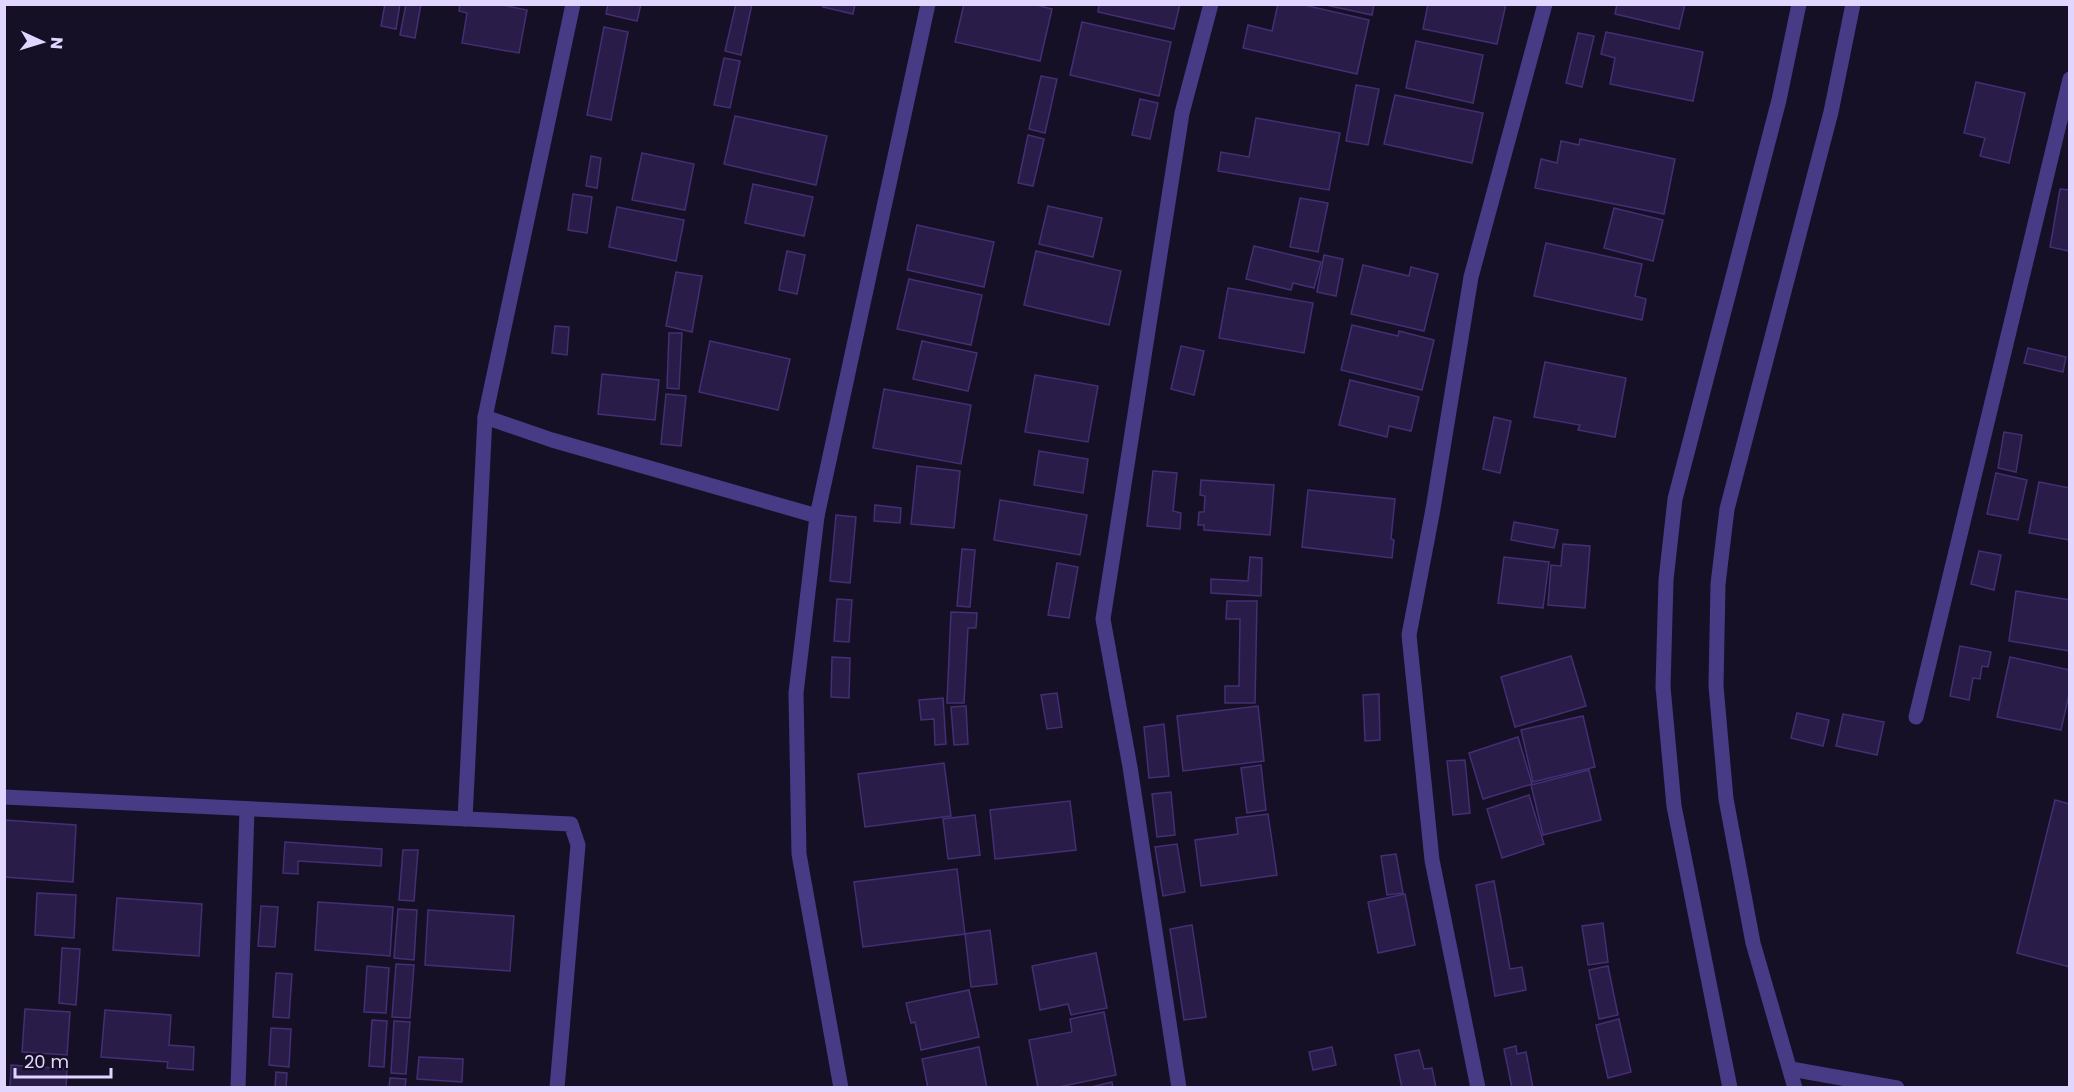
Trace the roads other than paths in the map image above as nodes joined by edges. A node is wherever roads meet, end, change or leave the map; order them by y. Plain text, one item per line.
1 (573, 4) edge
2 (928, 4) edge
3 (1211, 4) edge
4 (1545, 4) edge
5 (1799, 4) edge
6 (1853, 4) edge
7 (2070, 79) edge
8 (485, 417) junction
9 (817, 516) junction
10 (1916, 717) dead end
11 (4, 797) edge
12 (247, 809) junction
13 (465, 819) junction
14 (1791, 1070) junction
15 (238, 1088) edge
16 (557, 1088) edge
17 (841, 1088) edge
18 (1179, 1088) edge
19 (1478, 1088) edge
20 (1730, 1088) edge
21 (1796, 1088) edge
22 (1897, 1088) edge

1 - 8 street
2 - 9 street
3 - 18 street
4 - 19 street
5 - 20 street
6 - 14 street
7 - 10 street
8 - 9 street
8 - 13 street
9 - 17 street
11 - 12 street
12 - 13 street
12 - 15 street
13 - 16 street
14 - 21 street
14 - 22 street

